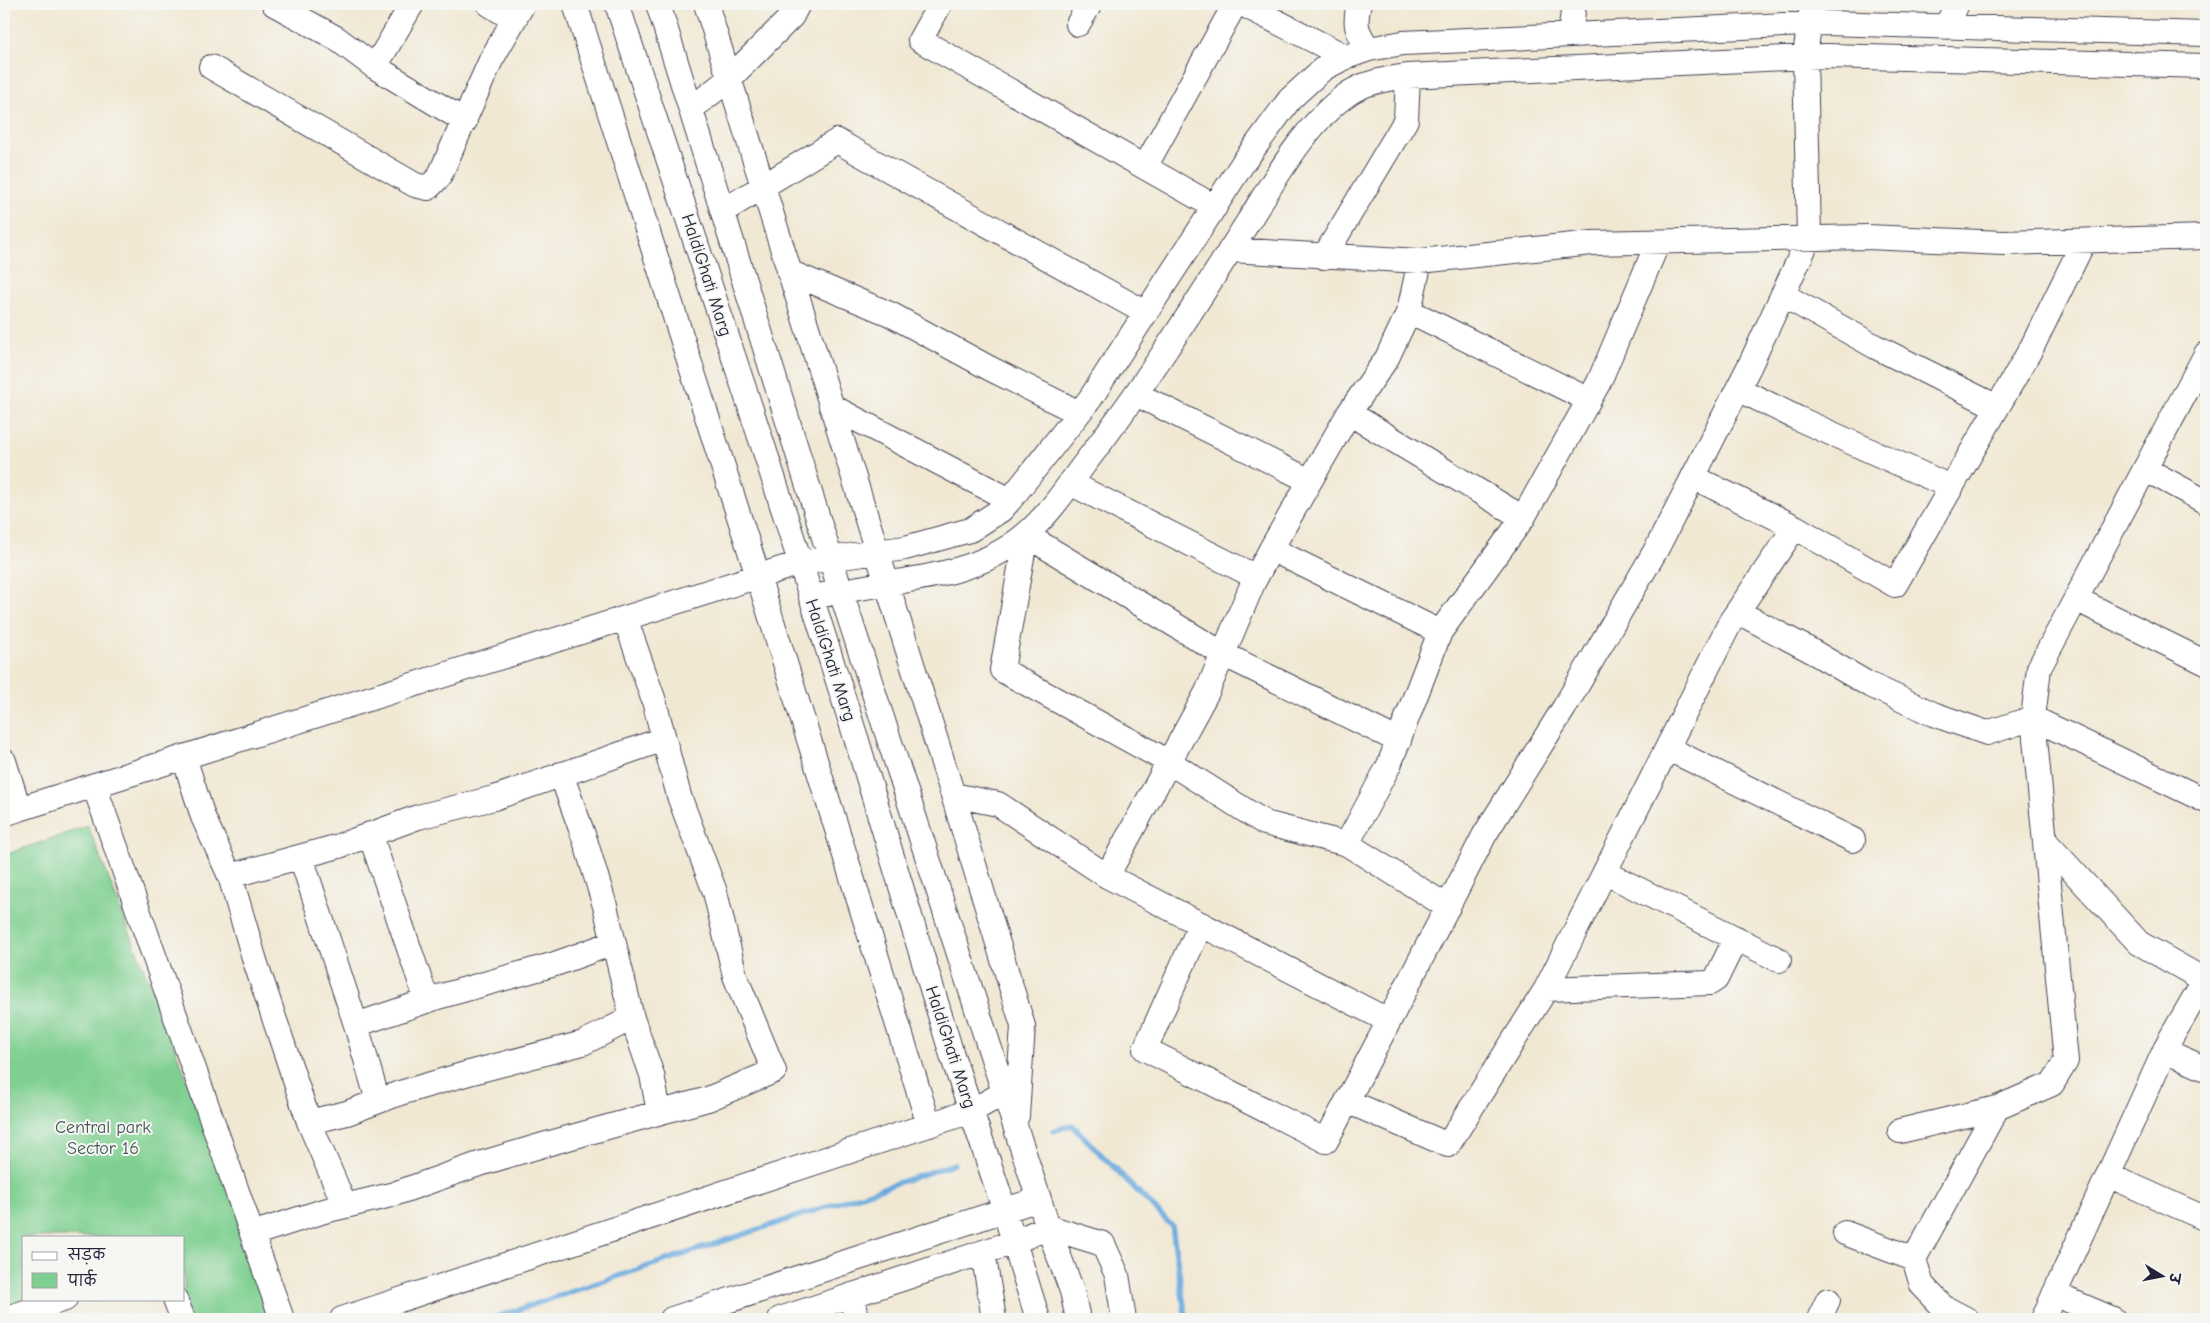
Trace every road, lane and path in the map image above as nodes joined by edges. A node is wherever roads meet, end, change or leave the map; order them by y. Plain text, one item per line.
1 (274, 4) edge
2 (412, 4) edge
3 (489, 4) edge
4 (575, 4) edge
5 (617, 4) edge
6 (658, 4) edge
7 (706, 4) edge
8 (798, 4) edge
9 (940, 4) edge
10 (1090, 4) edge
11 (1235, 4) edge
12 (1242, 4) edge
13 (1359, 4) edge
14 (1574, 4) edge
15 (1957, 4) edge
16 (518, 12) edge
17 (1810, 14) edge
18 (1078, 24) dead end
19 (1946, 27) junction
20 (2206, 34) edge
21 (1570, 35) junction
22 (1369, 49) junction
23 (1346, 56) junction
24 (1805, 56) junction
25 (2206, 66) edge
26 (211, 67) dead end
27 (374, 67) junction
28 (1408, 76) junction
29 (729, 79) junction
30 (691, 109) junction
31 (465, 121) junction
32 (1145, 167) junction
33 (762, 185) junction
34 (1215, 207) junction
35 (722, 211) junction
36 (2206, 237) edge
37 (1809, 238) junction
38 (2084, 241) junction
39 (1658, 242) junction
40 (1230, 250) junction
41 (1324, 256) junction
42 (1420, 261) junction
43 (789, 272) junction
44 (1783, 295) junction
45 (1409, 311) junction
46 (1146, 313) junction
47 (2206, 354) edge
48 (1738, 389) junction
49 (1136, 394) junction
50 (1589, 400) junction
51 (832, 406) junction
52 (1997, 407) junction
53 (1080, 413) junction
54 (1349, 413) junction
55 (2145, 469) junction
56 (1693, 477) junction
57 (1310, 480) junction
58 (1070, 483) junction
59 (1951, 487) junction
60 (1010, 500) junction
61 (2206, 502) edge
62 (1523, 518) junction
63 (1795, 527) junction
64 (1026, 535) junction
65 (1271, 549) junction
66 (877, 552) junction
67 (830, 558) junction
68 (800, 563) junction
69 (758, 576) junction
70 (1256, 577) junction
71 (887, 584) junction
72 (840, 590) junction
73 (811, 598) junction
74 (2076, 599) junction
75 (1738, 612) junction
76 (625, 618) junction
77 (1440, 632) junction
78 (1223, 654) junction
79 (2206, 663) edge
80 (2033, 718) junction
81 (664, 739) junction
82 (1399, 741) junction
83 (1669, 749) junction
84 (184, 757) junction
85 (4, 761) edge
86 (1168, 762) junction
87 (561, 774) junction
88 (94, 785) junction
89 (962, 797) junction
90 (2206, 801) edge
91 (11, 811) edge
92 (370, 834) junction
93 (1853, 840) dead end
94 (2045, 840) junction
95 (1347, 844) junction
96 (301, 857) junction
97 (1606, 873) junction
98 (230, 876) junction
99 (1107, 876) junction
100 (1448, 907) junction
101 (1201, 924) junction
102 (1736, 938) junction
103 (613, 942) junction
104 (1779, 960) dead end
105 (2205, 981) edge
106 (1546, 989) junction
107 (427, 1001) junction
108 (632, 1018) junction
109 (1389, 1021) junction
110 (356, 1026) junction
111 (2165, 1050) junction
112 (2206, 1069) edge
113 (1004, 1093) junction
114 (378, 1101) junction
115 (1348, 1101) junction
116 (1997, 1108) junction
117 (971, 1111) junction
118 (658, 1112) junction
119 (308, 1122) junction
120 (929, 1125) junction
121 (1016, 1128) junction
122 (1900, 1131) dead end
123 (2108, 1175) junction
124 (1039, 1199) junction
125 (345, 1206) junction
126 (1004, 1210) junction
127 (2206, 1219) edge
128 (1048, 1227) junction
129 (1845, 1233) dead end
130 (252, 1234) junction
131 (1014, 1242) junction
132 (983, 1252) junction
133 (1914, 1259) junction
134 (2054, 1294) junction
135 (852, 1295) junction
136 (62, 1300) edge
137 (175, 1300) edge
138 (4, 1319) edge
139 (183, 1319) edge
140 (282, 1319) edge
141 (342, 1319) edge
142 (672, 1319) edge
143 (780, 1319) edge
144 (856, 1319) edge
145 (994, 1319) edge
146 (1038, 1319) edge
147 (1078, 1319) edge
148 (1124, 1319) edge
149 (1966, 1319) edge
150 (2043, 1319) edge
151 (2112, 1319) edge

1 - 27 street
2 - 27 street
3 - 16 street
4 - 69 street
5 - 68 street, HaldiGhati Marg
6 - 30 street, HaldiGhati Marg
7 - 29 street
8 - 29 street
9 - 32 street
10 - 18 street
11 - 32 street
12 - 23 street
13 - 22 street
14 - 21 street
15 - 19 street
16 - 31 street
17 - 19 street
17 - 21 street
17 - 24 street
19 - 20 street
21 - 22 street
22 - 23 street
23 - 34 street
24 - 25 street
24 - 28 street
24 - 37 street
26 - 31 street
27 - 31 street
28 - 40 street
28 - 41 street
29 - 30 street
29 - 33 street
30 - 35 street, HaldiGhati Marg
32 - 34 street
33 - 35 street
33 - 43 street
33 - 46 street
34 - 46 street
35 - 67 street, HaldiGhati Marg
36 - 38 street
37 - 38 street
37 - 39 street
37 - 44 street
38 - 52 street
39 - 42 street
39 - 50 street
40 - 41 street
40 - 49 street
41 - 42 street
42 - 45 street
43 - 51 street
43 - 53 street
44 - 48 street
44 - 52 street
45 - 50 street
45 - 54 street
46 - 53 street
47 - 55 street
48 - 56 street
48 - 59 street
49 - 57 street
49 - 58 street
50 - 62 street
51 - 60 street
51 - 66 street
52 - 59 street
53 - 60 street
54 - 57 street
54 - 62 street
55 - 61 street
55 - 74 street
56 - 63 street
56 - 100 street
57 - 65 street
58 - 64 street
58 - 70 street
59 - 63 street
60 - 66 street
62 - 77 street
63 - 75 street
64 - 71 street
64 - 78 street
64 - 86 street
65 - 70 street
65 - 77 street
66 - 67 street
66 - 71 street
67 - 68 street
67 - 72 street, HaldiGhati Marg
68 - 69 street
68 - 73 street, HaldiGhati Marg
69 - 76 street
69 - 120 street
70 - 78 street
71 - 72 street
71 - 89 street
72 - 73 street
72 - 113 street, HaldiGhati Marg
73 - 117 street, HaldiGhati Marg
74 - 79 street
74 - 80 street
75 - 80 street
75 - 83 street
76 - 81 street
76 - 84 street
77 - 82 street
78 - 82 street
78 - 86 street
80 - 90 street
80 - 94 street
81 - 87 street
81 - 118 street
82 - 95 street
83 - 93 street
83 - 97 street
84 - 88 street
84 - 98 street
85 - 91 street
86 - 95 street
86 - 99 street
87 - 92 street
87 - 103 street
88 - 91 street
88 - 130 street
89 - 99 street
89 - 121 street
92 - 96 street
92 - 107 street
94 - 105 street
94 - 116 street
95 - 100 street
96 - 98 street
96 - 110 street
97 - 102 street
97 - 106 street
98 - 119 street
99 - 101 street
100 - 109 street
101 - 109 street
101 - 115 street
102 - 104 street
102 - 106 street
103 - 107 street
103 - 108 street
105 - 111 street
106 - 115 street
107 - 110 street
108 - 114 street
108 - 118 street
109 - 115 street
110 - 114 street
111 - 112 street
111 - 123 street
113 - 117 street
113 - 121 street, HaldiGhati Marg
114 - 119 street
116 - 122 street
116 - 133 street
117 - 120 street
117 - 126 street, HaldiGhati Marg
118 - 125 street
119 - 125 street
120 - 141 street
121 - 124 street, HaldiGhati Marg
123 - 127 street
123 - 134 street
124 - 126 street
124 - 128 street, HaldiGhati Marg
125 - 130 street
126 - 131 street, HaldiGhati Marg
126 - 142 street
128 - 131 street
128 - 147 street, HaldiGhati Marg
128 - 148 street
129 - 133 street
130 - 140 street
131 - 132 street
131 - 146 street, HaldiGhati Marg
132 - 135 street
132 - 145 street
133 - 149 street
134 - 150 street
134 - 151 street
135 - 143 street
135 - 144 street
136 - 138 street
137 - 139 street

